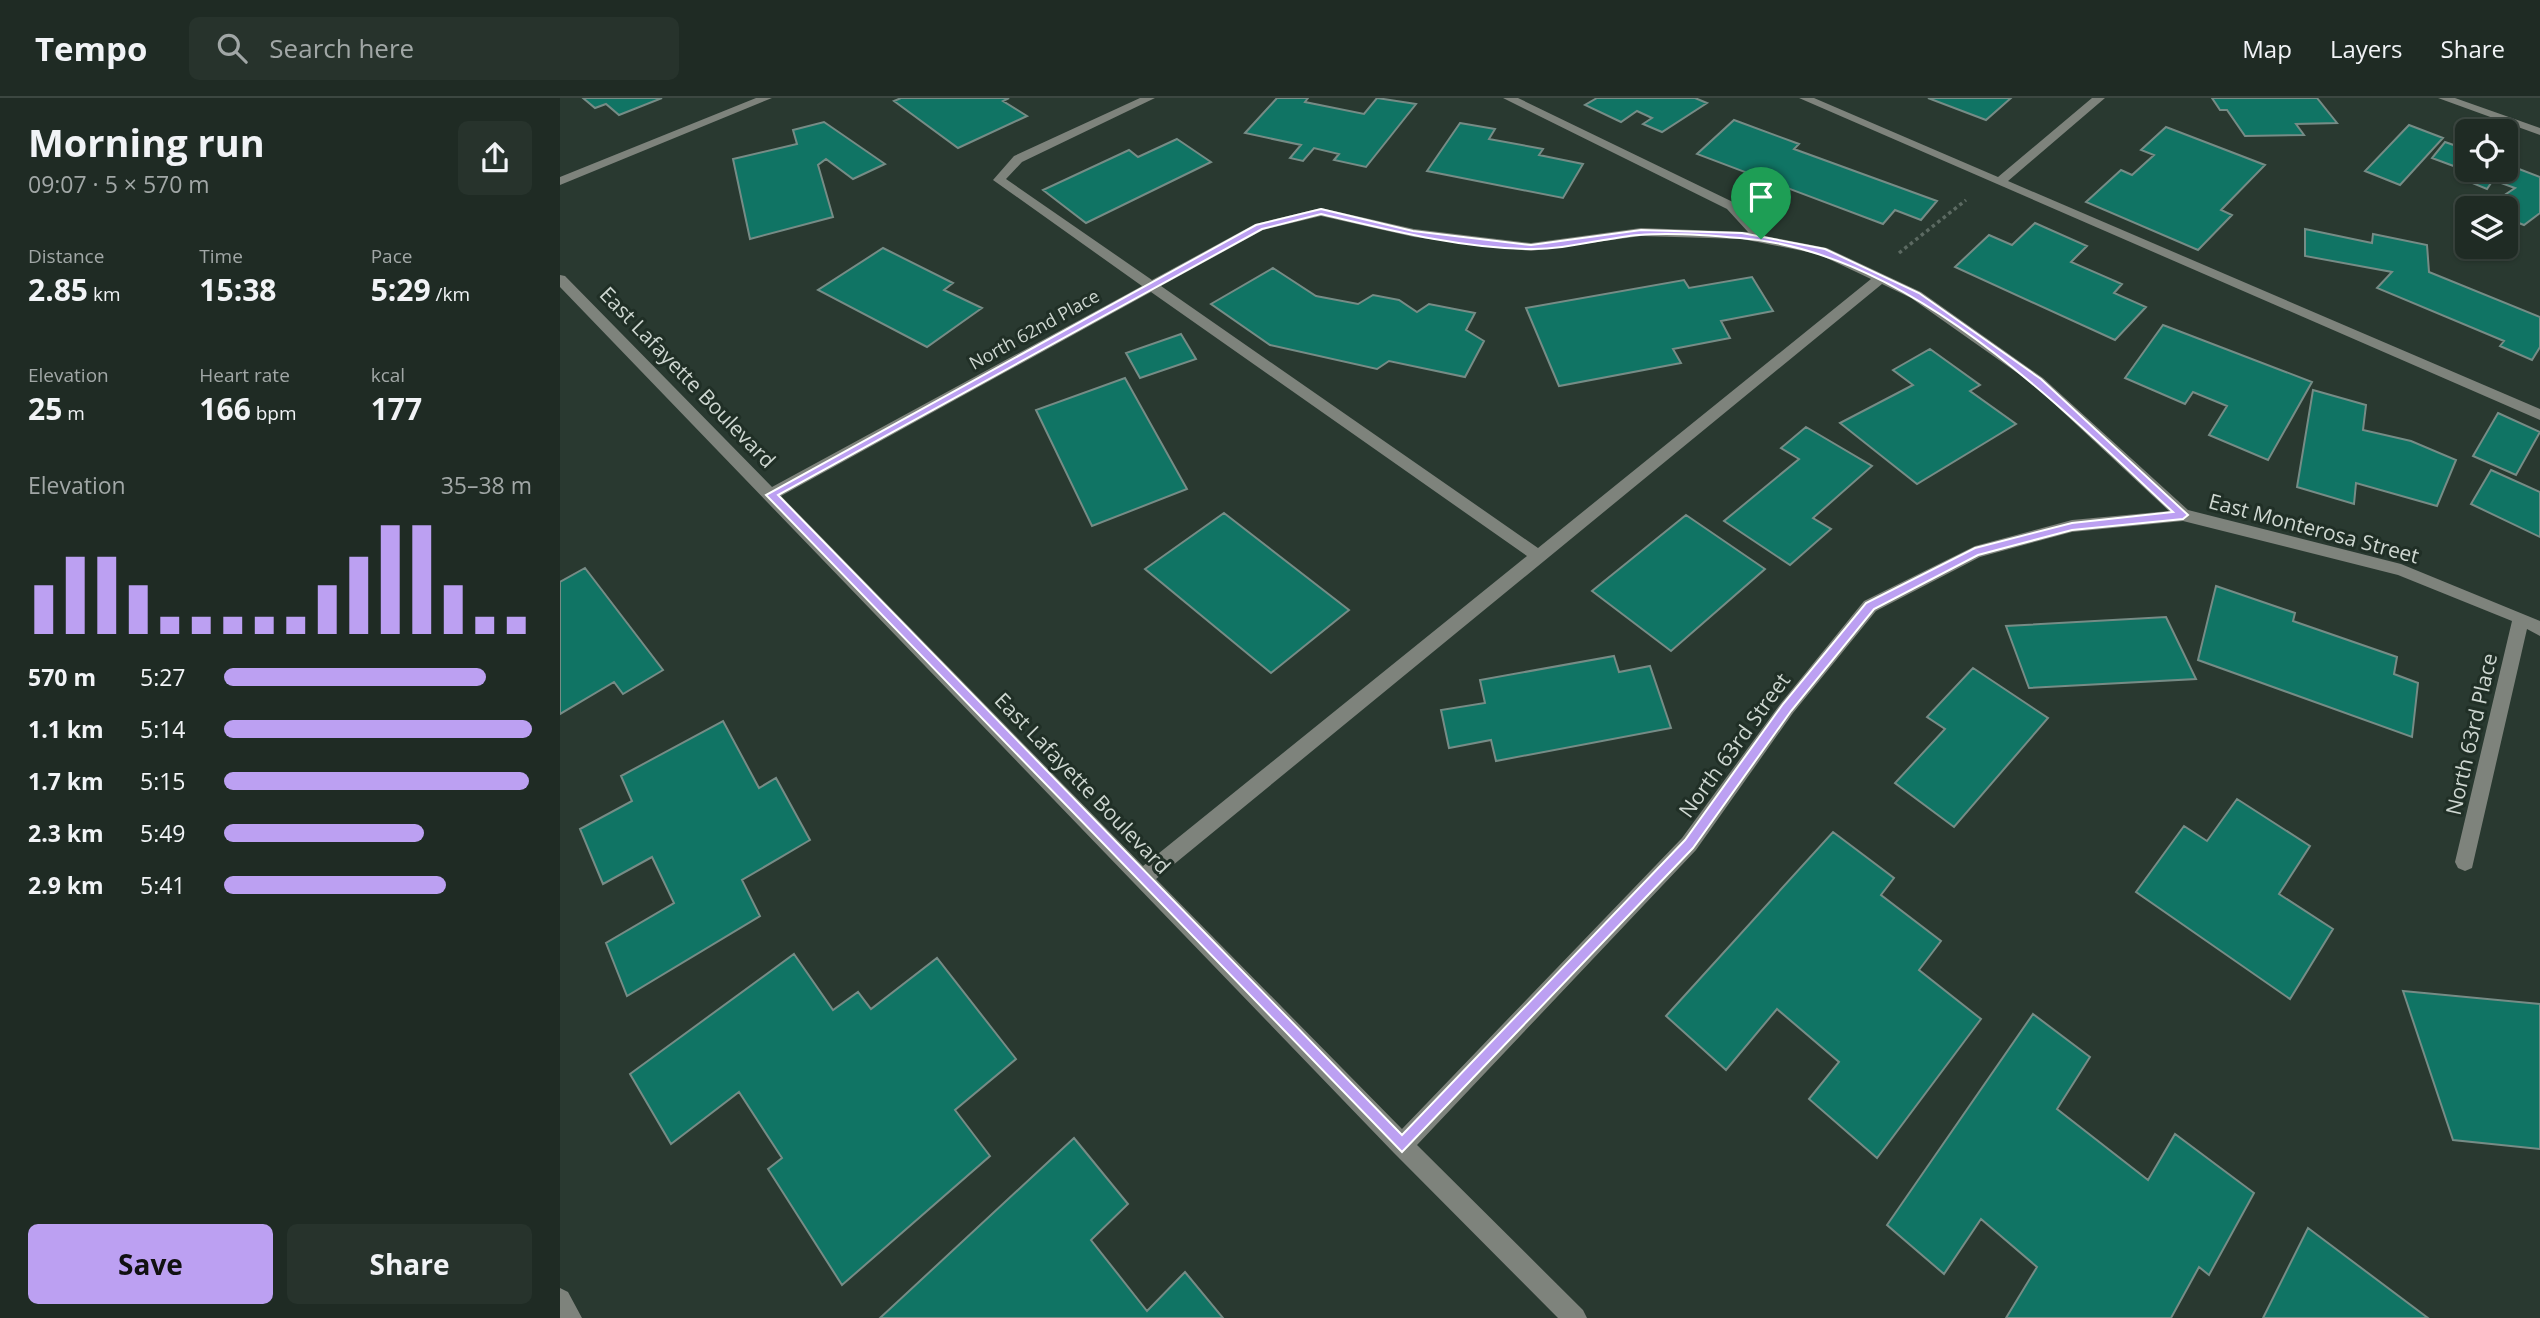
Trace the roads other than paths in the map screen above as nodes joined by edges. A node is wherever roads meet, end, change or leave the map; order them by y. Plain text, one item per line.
1 (766, 98) edge
2 (1149, 98) edge
3 (1509, 98) edge
4 (1805, 98) edge
5 (2099, 98) edge
6 (2444, 98) edge
7 (2540, 132) edge
8 (560, 181) edge
9 (1999, 182) junction
10 (1321, 212) joint
11 (1761, 239) junction
12 (1878, 275) junction
13 (560, 279) edge
14 (1150, 287) junction
15 (2540, 415) edge
16 (771, 495) junction
17 (2183, 515) junction
18 (1541, 557) junction
19 (2521, 618) junction
20 (2540, 629) edge
21 (2465, 862) dead end
22 (1143, 878) junction
23 (1402, 1145) junction
24 (560, 1300) edge
25 (570, 1318) edge
26 (1575, 1318) edge

1 - 8 street
2 - 14 street
3 - 11 street
4 - 9 street
5 - 9 street
6 - 7 street
9 - 15 street
10 - 11 street, East Monterosa Street
10 - 14 street, North 62nd Place
11 - 12 street, East Monterosa Street
12 - 17 street, East Monterosa Street
12 - 18 street
13 - 16 street, East Lafayette Boulevard
14 - 16 street, North 62nd Place
14 - 18 street
16 - 22 street, East Lafayette Boulevard
17 - 19 street, East Monterosa Street
17 - 23 street, North 63rd Street
18 - 22 street
19 - 20 street, East Monterosa Street
19 - 21 street, North 63rd Place
22 - 23 street, East Lafayette Boulevard
23 - 26 street, East Lafayette Boulevard
24 - 25 street

